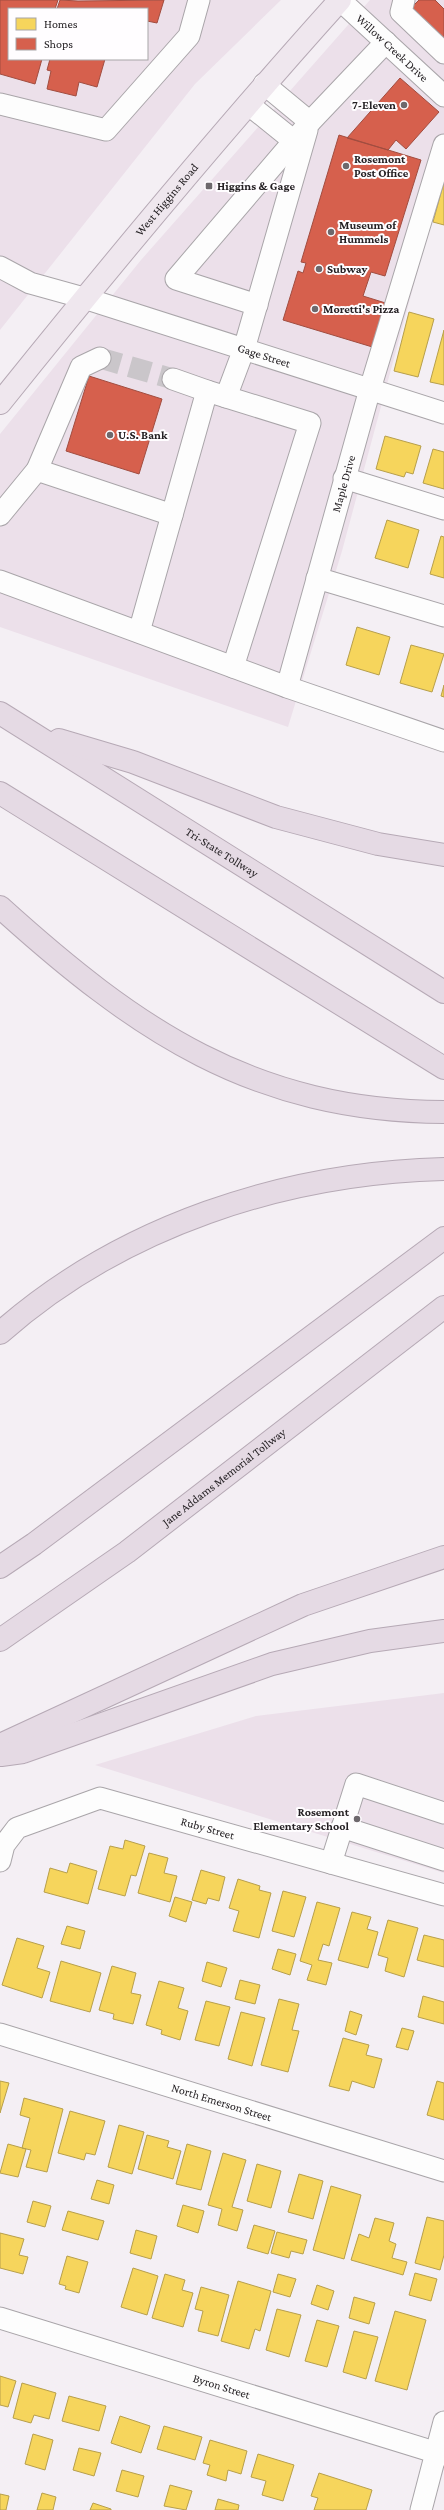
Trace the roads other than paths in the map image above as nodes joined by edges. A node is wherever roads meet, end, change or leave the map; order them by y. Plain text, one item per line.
1 (199, 0) edge
2 (340, 0) edge
3 (404, 0) edge
4 (386, 42) junction
5 (444, 53) edge
6 (264, 84) junction
7 (441, 88) edge
8 (0, 104) edge
9 (248, 104) junction
10 (310, 122) junction
11 (294, 141) junction
12 (444, 144) edge
13 (0, 267) edge
14 (0, 283) edge
15 (30, 283) junction
16 (84, 298) junction
17 (257, 305) junction
18 (244, 349) junction
19 (100, 358) tunnel mouth
20 (173, 379) tunnel mouth
21 (370, 389) junction
22 (216, 394) junction
23 (0, 403) edge
24 (444, 413) edge
25 (37, 470) junction
26 (344, 478) junction
27 (444, 509) edge
28 (0, 515) edge
29 (172, 515) junction
30 (317, 578) junction
31 (0, 581) edge
32 (444, 616) edge
33 (139, 632) junction
34 (232, 667) junction
35 (287, 687) junction
36 (0, 713) edge
37 (33, 732) junction
38 (444, 741) edge
39 (0, 793) edge
40 (444, 855) edge
41 (0, 907) edge
42 (444, 992) edge
43 (444, 1068) edge
44 (444, 1112) edge
45 (444, 1169) edge
46 (444, 1238) edge
47 (444, 1308) edge
48 (6, 1328) edge
49 (444, 1557) edge
50 (0, 1567) edge
51 (444, 1631) edge
52 (0, 1640) edge
53 (0, 1745) edge
54 (0, 1755) edge
55 (444, 1813) edge
56 (342, 1827) junction
57 (2, 1853) edge
58 (444, 1860) edge
59 (331, 1863) junction
60 (444, 1895) edge
61 (0, 2034) edge
62 (444, 2171) edge
63 (0, 2318) edge
64 (444, 2422) edge
65 (440, 2454) edge
66 (421, 2510) edge

1 - 8 street
2 - 4 street, Willow Creek Drive
2 - 6 main road, West Higgins Road
3 - 5 street
4 - 7 street, Willow Creek Drive
4 - 10 street
6 - 9 main road, West Higgins Road
6 - 10 street
9 - 11 street
9 - 16 main road, West Higgins Road
10 - 11 street
10 - 17 street
11 - 17 street
12 - 21 street, Maple Drive
13 - 15 street
14 - 15 street
15 - 16 street, Gage Street
16 - 18 street, Gage Street
16 - 23 main road, West Higgins Road
17 - 18 street
18 - 21 street, Gage Street
18 - 22 street
19 - 25 street
20 - 22 street
21 - 24 street, Gage Street
21 - 26 street, Maple Drive
22 - 29 street
22 - 34 street
25 - 28 street
25 - 29 street
26 - 27 street
26 - 30 street, Maple Drive
29 - 33 street
30 - 32 street
30 - 35 street, Maple Drive
31 - 33 street
33 - 34 street
34 - 35 street
35 - 38 street
36 - 37 highway, Tri-State Tollway
37 - 40 highway
37 - 42 highway, Tri-State Tollway
39 - 43 highway
41 - 44 highway
45 - 48 highway
46 - 50 highway
47 - 52 highway, Jane Addams Memorial Tollway
49 - 53 highway
51 - 54 highway
55 - 56 street
56 - 58 street
56 - 59 street
57 - 59 street, Ruby Street
59 - 60 street, Ruby Street
61 - 62 street, North Emerson Street
63 - 65 street, Byron Street
64 - 65 street
65 - 66 street

